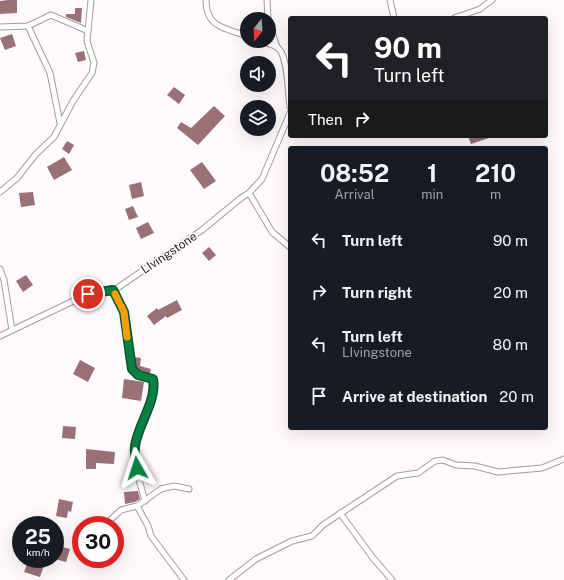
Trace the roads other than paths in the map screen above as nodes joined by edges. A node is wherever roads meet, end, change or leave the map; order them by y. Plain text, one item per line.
1 (91, 0) edge
2 (206, 0) edge
3 (267, 0) edge
4 (390, 0) edge
5 (492, 0) edge
6 (268, 12) edge
7 (394, 16) edge
8 (460, 16) edge
9 (28, 26) junction
10 (0, 28) edge
11 (88, 31) junction
12 (240, 33) edge
13 (276, 44) edge
14 (277, 47) joint
15 (288, 94) edge
16 (288, 118) edge
17 (60, 124) junction
18 (0, 192) edge
19 (249, 193) junction
20 (288, 245) edge
21 (0, 270) edge
22 (113, 290) junction
23 (12, 330) junction
24 (0, 336) edge
25 (564, 459) edge
26 (189, 489) dead end
27 (145, 501) junction
28 (137, 506) junction
29 (340, 513) junction
30 (115, 516) edge
31 (184, 580) edge
32 (229, 580) edge
33 (392, 580) edge

1 - 11 street
2 - 12 street
3 - 6 street
4 - 7 street
5 - 8 street
9 - 10 street
9 - 11 street
9 - 17 street
11 - 17 street
13 - 14 street
14 - 15 street
16 - 19 street, LIvingstone
17 - 18 street
19 - 20 street
19 - 22 street, LIvingstone
21 - 23 street
22 - 23 street, LIvingstone
22 - 27 street
23 - 24 street, LIvingstone
25 - 29 street
26 - 27 street
27 - 28 street
28 - 30 street
28 - 31 street
29 - 32 street
29 - 33 street

